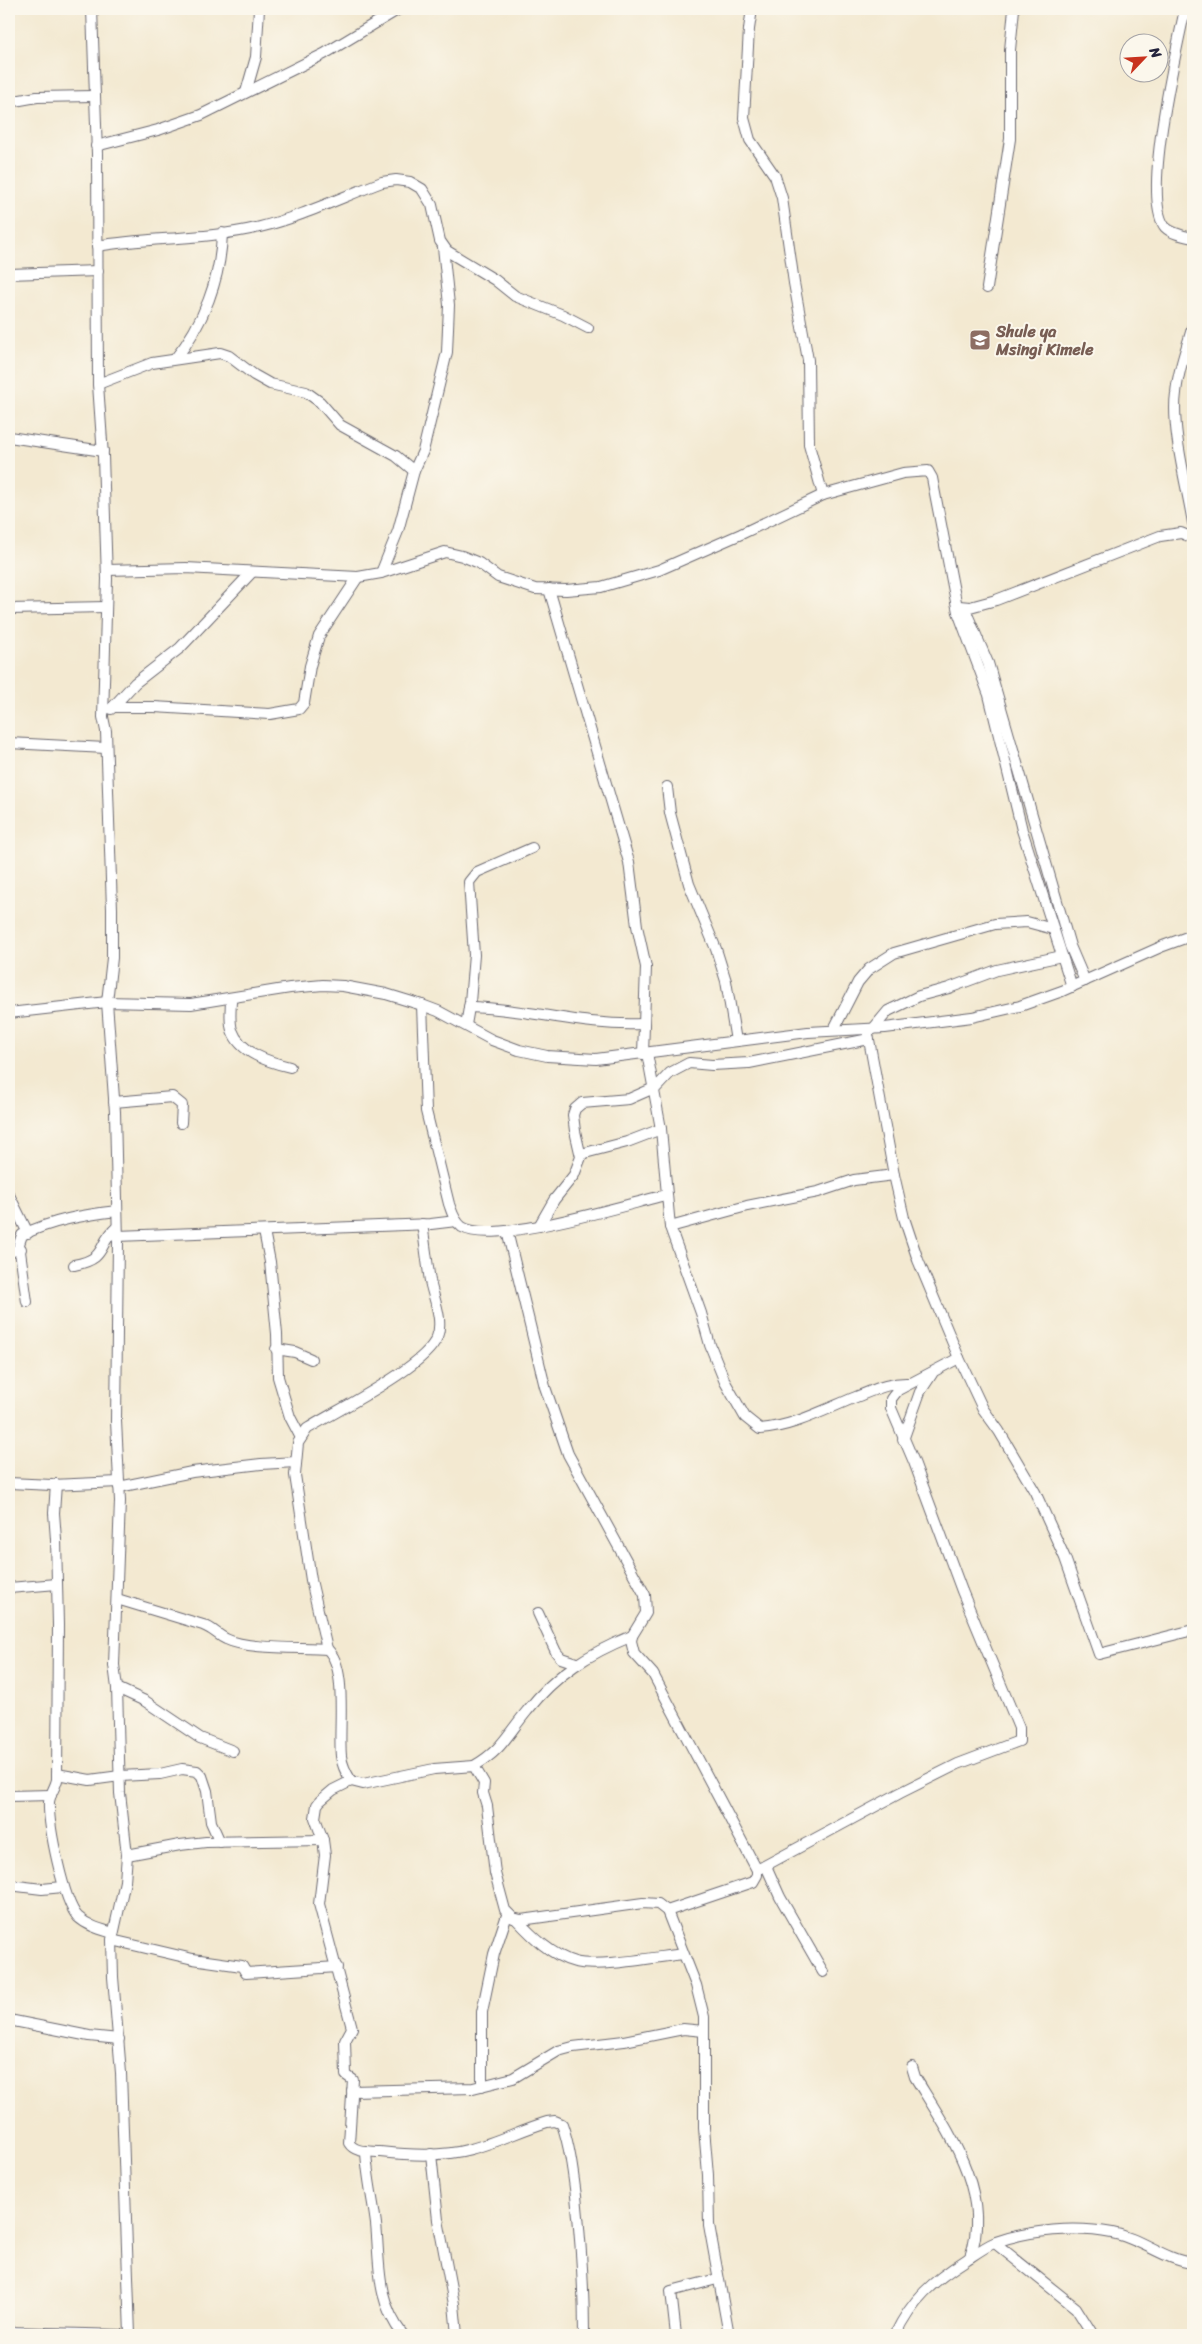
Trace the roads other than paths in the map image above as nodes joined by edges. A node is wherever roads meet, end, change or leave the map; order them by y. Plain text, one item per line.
1 (92, 9) edge
2 (259, 9) edge
3 (399, 9) edge
4 (752, 9) edge
5 (1014, 9) edge
6 (1185, 9) edge
7 (246, 92) junction
8 (94, 96) junction
9 (9, 102) edge
10 (96, 146) junction
11 (222, 233) junction
12 (1193, 238) edge
13 (96, 246) junction
14 (443, 247) junction
15 (98, 270) junction
16 (9, 274) edge
17 (987, 288) dead end
18 (1193, 325) edge
19 (588, 328) dead end
20 (175, 359) junction
21 (98, 384) junction
22 (9, 437) edge
23 (103, 451) junction
24 (414, 471) junction
25 (823, 495) junction
26 (1193, 523) edge
27 (1193, 538) edge
28 (106, 570) junction
29 (252, 572) junction
30 (381, 573) junction
31 (358, 577) junction
32 (549, 590) junction
33 (960, 606) junction
34 (106, 607) junction
35 (9, 609) edge
36 (113, 707) junction
37 (103, 717) junction
38 (9, 743) edge
39 (106, 748) junction
40 (667, 787) dead end
41 (532, 848) dead end
42 (1053, 929) junction
43 (1193, 935) edge
44 (1062, 956) junction
45 (1085, 981) junction
46 (1072, 987) junction
47 (232, 999) junction
48 (107, 1002) junction
49 (422, 1005) junction
50 (469, 1007) junction
51 (9, 1013) edge
52 (642, 1024) junction
53 (466, 1025) junction
54 (834, 1029) junction
55 (870, 1032) junction
56 (736, 1041) junction
57 (645, 1054) junction
58 (290, 1067) dead end
59 (654, 1089) junction
60 (114, 1102) junction
61 (181, 1123) dead end
62 (661, 1129) junction
63 (581, 1154) junction
64 (894, 1175) junction
65 (9, 1195) edge
66 (666, 1195) junction
67 (117, 1211) junction
68 (456, 1221) junction
69 (422, 1224) junction
70 (539, 1226) junction
71 (670, 1227) junction
72 (117, 1231) junction
73 (264, 1231) junction
74 (507, 1231) junction
75 (28, 1233) junction
76 (21, 1249) junction
77 (9, 1252) edge
78 (74, 1264) dead end
79 (27, 1302) dead end
80 (276, 1349) junction
81 (959, 1358) junction
82 (311, 1359) dead end
83 (935, 1371) junction
84 (910, 1384) junction
85 (301, 1438) junction
86 (903, 1440) junction
87 (296, 1462) junction
88 (9, 1483) edge
89 (56, 1484) junction
90 (119, 1485) junction
91 (57, 1584) junction
92 (9, 1588) edge
93 (118, 1599) junction
94 (538, 1613) dead end
95 (1193, 1630) edge
96 (632, 1636) junction
97 (327, 1649) junction
98 (576, 1663) junction
99 (117, 1688) junction
100 (232, 1751) dead end
101 (474, 1766) junction
102 (57, 1774) junction
103 (120, 1776) junction
104 (351, 1781) junction
105 (51, 1795) junction
106 (9, 1796) edge
107 (323, 1840) junction
108 (220, 1842) junction
109 (127, 1855) junction
110 (762, 1868) junction
111 (9, 1885) edge
112 (63, 1887) junction
113 (667, 1911) junction
114 (512, 1917) junction
115 (112, 1937) junction
116 (683, 1954) junction
117 (337, 1967) junction
118 (823, 1972) dead end
119 (9, 2020) edge
120 (704, 2031) junction
121 (119, 2039) junction
122 (912, 2067) dead end
123 (482, 2086) junction
124 (352, 2091) junction
125 (366, 2151) junction
126 (431, 2154) junction
127 (995, 2243) junction
128 (970, 2257) junction
129 (1193, 2263) edge
130 (717, 2279) junction
131 (9, 2332) edge
132 (123, 2335) edge
133 (130, 2335) edge
134 (403, 2335) edge
135 (458, 2335) edge
136 (584, 2335) edge
137 (676, 2335) edge
138 (729, 2335) edge
139 (895, 2335) edge
140 (1093, 2335) edge

1 - 8 street
2 - 7 street
3 - 7 street
4 - 25 street
5 - 17 street
6 - 12 street
7 - 10 street
8 - 9 street
8 - 10 street
10 - 13 street
11 - 13 street
11 - 14 street
11 - 20 street
13 - 15 street
14 - 19 street
14 - 24 street
15 - 16 street
15 - 21 street
18 - 26 street
20 - 21 street
20 - 24 street
21 - 23 street
22 - 23 street
23 - 28 street
24 - 30 street
25 - 32 street
25 - 33 street
27 - 33 street
28 - 29 street
28 - 34 street
29 - 31 street
29 - 36 street
30 - 31 street
30 - 32 street
31 - 36 street
32 - 52 street
33 - 42 street
33 - 45 street
34 - 35 street
34 - 37 street
36 - 37 street
37 - 39 street
38 - 39 street
39 - 48 street
40 - 56 street
41 - 50 street
42 - 44 street
42 - 54 street
43 - 45 street
44 - 46 street
44 - 55 street
45 - 46 street
46 - 55 street
47 - 48 street
47 - 49 street
47 - 58 street
48 - 51 street
48 - 60 street
49 - 53 street
49 - 68 street
50 - 52 street
50 - 53 street
52 - 57 street
53 - 57 street
54 - 55 street
54 - 56 street
55 - 59 street
55 - 64 street
56 - 57 street
57 - 59 street
59 - 62 street
59 - 63 street
60 - 61 street
60 - 67 street
62 - 63 street
62 - 66 street
63 - 70 street
64 - 71 street
64 - 81 street
65 - 75 street
66 - 70 street
66 - 71 street
67 - 72 street
67 - 75 street
68 - 69 street
68 - 74 street
69 - 73 street
69 - 85 street
70 - 74 street
71 - 84 street
72 - 73 street
72 - 78 street
72 - 90 street
73 - 80 street
74 - 96 street
75 - 76 street
76 - 77 street
76 - 79 street
80 - 82 street
80 - 85 street
81 - 83 street
81 - 95 street
83 - 84 street
83 - 86 street
84 - 86 street
85 - 87 street
86 - 110 street
87 - 90 street
87 - 97 street
88 - 89 street
89 - 90 street
89 - 91 street
90 - 93 street
91 - 92 street
91 - 102 street
93 - 97 street
93 - 99 street
94 - 98 street
96 - 98 street
96 - 110 street
97 - 104 street
98 - 101 street
99 - 100 street
99 - 103 street
101 - 104 street
101 - 114 street
102 - 103 street
102 - 105 street
103 - 108 street
103 - 109 street
104 - 107 street
105 - 106 street
105 - 112 street
107 - 108 street
107 - 117 street
108 - 109 street
109 - 115 street
110 - 113 street
110 - 118 street
111 - 112 street
112 - 115 street
113 - 114 street
113 - 116 street
114 - 116 street
114 - 123 street
115 - 117 street
115 - 121 street
116 - 120 street
117 - 124 street
119 - 121 street
120 - 123 street
120 - 130 street
121 - 133 street
122 - 128 street
123 - 124 street
124 - 125 street
125 - 126 street
125 - 134 street
126 - 135 street
126 - 136 street
127 - 128 street
127 - 129 street
127 - 140 street
128 - 139 street
130 - 137 street
130 - 138 street
131 - 132 street

